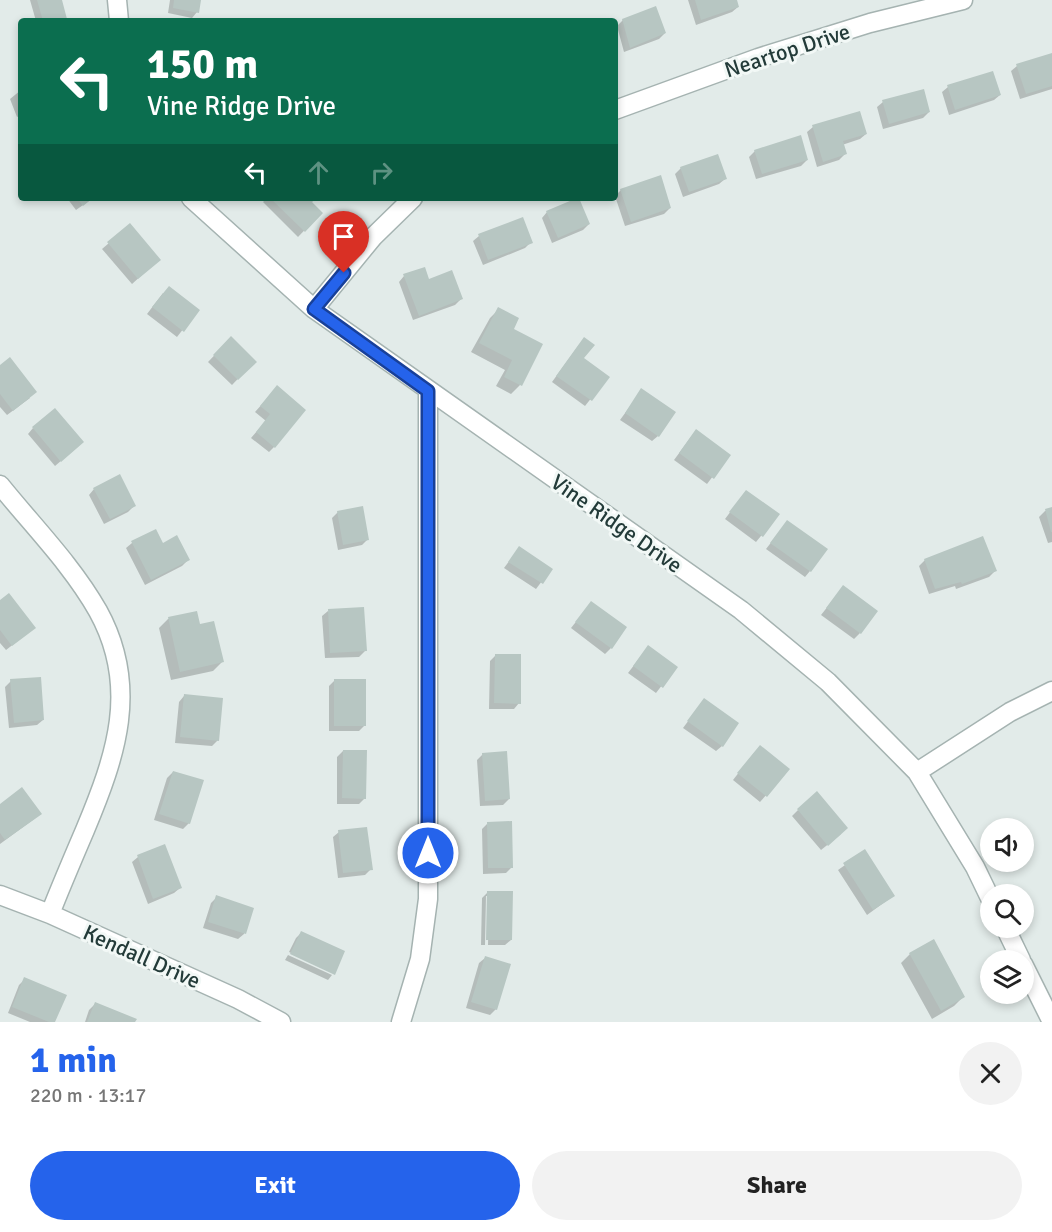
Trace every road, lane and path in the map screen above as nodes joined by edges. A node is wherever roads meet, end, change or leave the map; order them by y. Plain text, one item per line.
1 (117, 0) edge
2 (963, 0) edge
3 (118, 18) edge
4 (618, 109) edge
5 (195, 201) edge
6 (410, 201) edge
7 (314, 309) junction
8 (428, 391) junction
9 (0, 485) edge
10 (1052, 691) edge
11 (917, 772) junction
12 (983, 884) edge
13 (0, 895) edge
14 (50, 914) junction
15 (1034, 986) edge
16 (281, 1022) edge
17 (401, 1022) edge
18 (1052, 1022) edge

1 - 3 street
2 - 4 street, Neartop Drive
5 - 7 street, Vine Ridge Drive
6 - 7 street
7 - 8 street, Vine Ridge Drive
8 - 11 street, Vine Ridge Drive
8 - 17 street
9 - 14 street
10 - 11 street
11 - 12 street, Vine Ridge Drive
13 - 14 street, Kendall Drive
14 - 16 street, Kendall Drive
15 - 18 street

